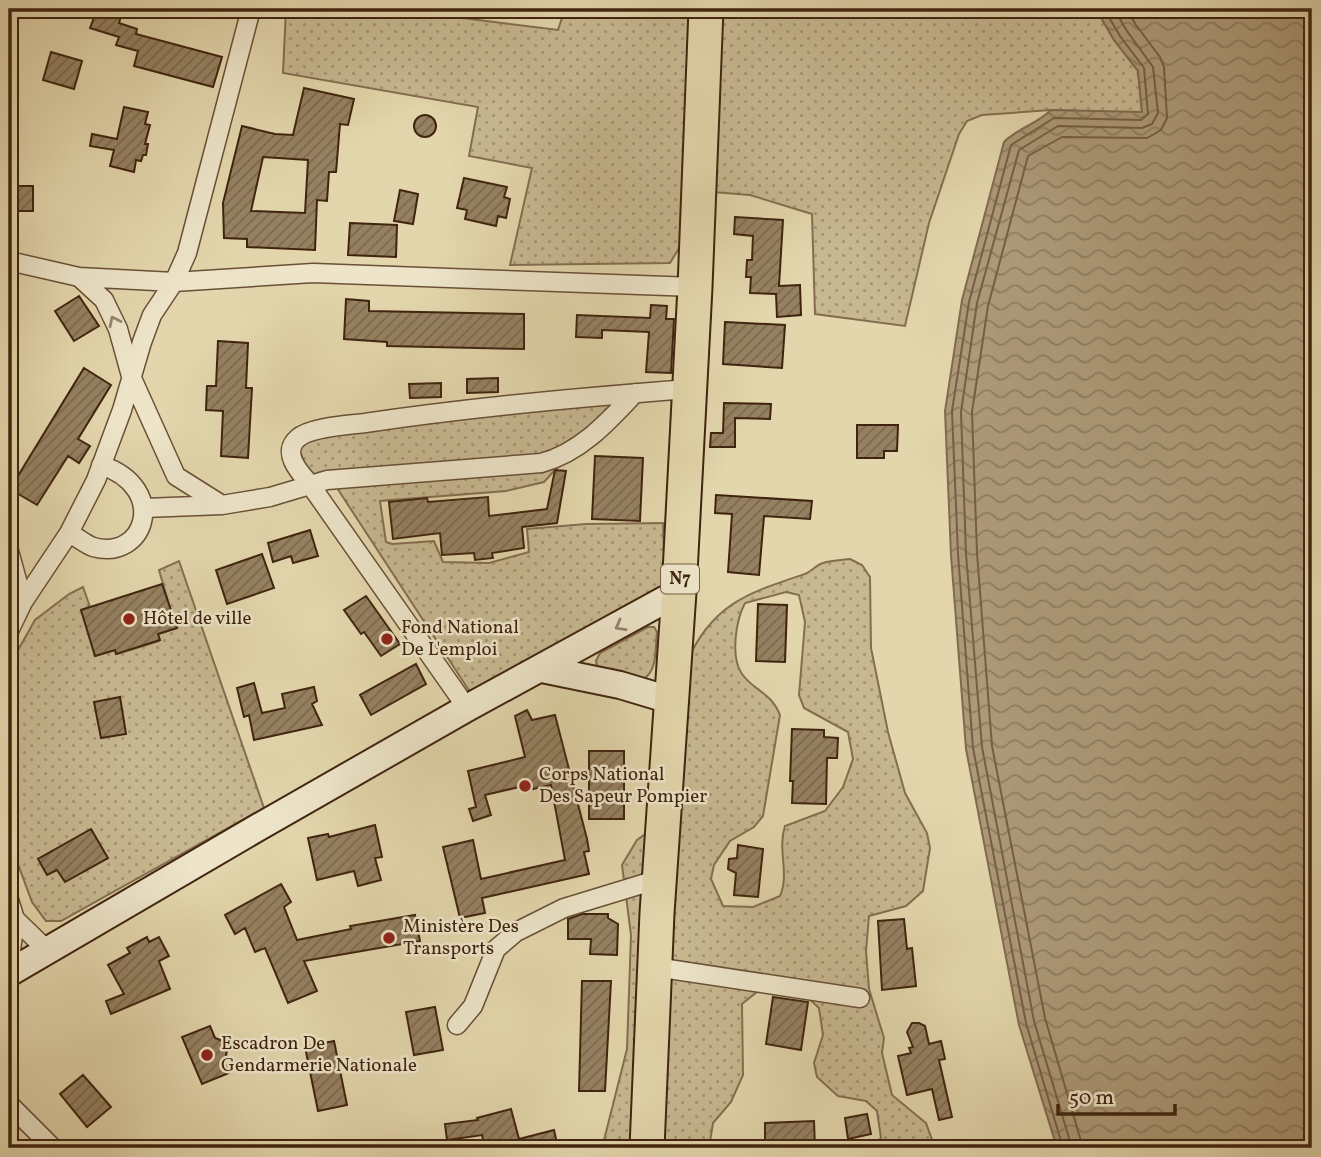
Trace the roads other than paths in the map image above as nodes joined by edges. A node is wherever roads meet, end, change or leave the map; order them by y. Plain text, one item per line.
1 (251, 9) edge
2 (706, 9) edge
3 (9, 261) edge
4 (79, 277) junction
5 (174, 282) junction
6 (695, 288) junction
7 (131, 376) junction
8 (690, 389) junction
9 (635, 393) junction
10 (101, 465) junction
11 (309, 484) junction
12 (222, 505) junction
13 (144, 508) junction
14 (69, 533) junction
15 (9, 551) edge
16 (679, 593) junction
17 (23, 602) junction
18 (9, 631) edge
19 (542, 668) junction
20 (670, 700) junction
21 (467, 708) junction
22 (659, 879) junction
23 (9, 900) edge
24 (15, 919) junction
25 (47, 950) junction
26 (654, 967) junction
27 (11, 972) edge
28 (860, 998) dead end
29 (457, 1025) dead end
30 (9, 1104) edge
31 (52, 1148) edge
32 (647, 1148) edge

1 - 5 street
2 - 6 highway, N7
3 - 4 street
4 - 5 street
7 -> 4 street
5 - 6 street
5 - 7 street
6 - 8 highway, N7
7 - 10 street
7 - 12 street
8 - 9 street
8 - 16 highway, N7
9 - 11 street
9 - 11 street
10 - 13 street
10 - 14 street
11 - 12 street
11 - 21 street
12 - 13 street
13 - 14 street
14 - 17 street
15 - 17 street
16 -> 19 street
16 - 20 highway, N7
17 - 18 street
19 - 20 street
19 - 21 street
20 - 22 highway, N7
21 - 25 street
22 - 26 highway, N7
22 - 29 street
23 - 24 street
24 - 25 street
24 - 27 street
25 - 27 street
26 - 28 street
26 - 32 highway, N7
30 - 31 street

